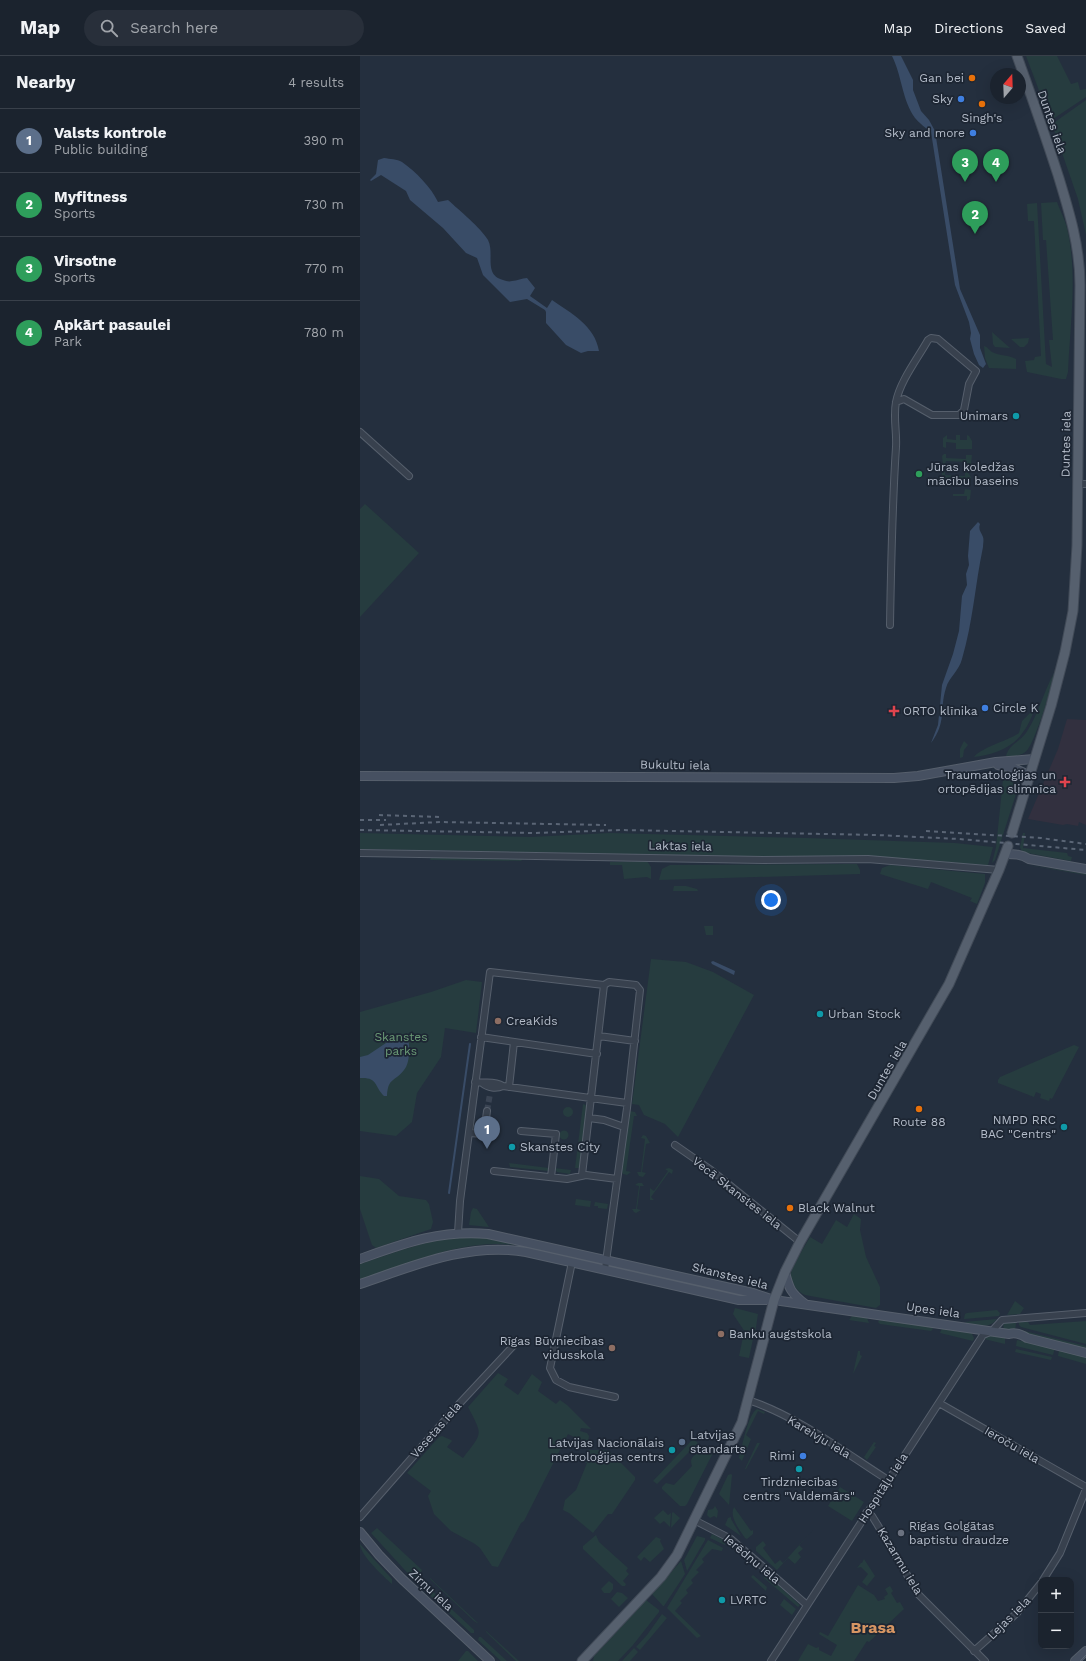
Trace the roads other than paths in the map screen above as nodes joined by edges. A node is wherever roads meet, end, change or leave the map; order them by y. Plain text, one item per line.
1 (1017, 56) edge
2 (896, 402) junction
3 (360, 432) edge
4 (409, 476) dead end
5 (1082, 484) edge
6 (890, 625) dead end
7 (1034, 759) junction
8 (989, 764) junction
9 (1029, 775) junction
10 (360, 776) edge
11 (1012, 833) dead end
12 (1007, 850) joint
13 (360, 853) edge
14 (1086, 869) edge
15 (999, 870) junction
16 (604, 985) junction
17 (599, 1036) junction
18 (481, 1037) junction
19 (635, 1041) junction
20 (514, 1042) junction
21 (597, 1054) junction
22 (478, 1083) junction
23 (506, 1086) junction
24 (491, 1087) junction
25 (490, 1094) tunnel mouth
26 (591, 1098) junction
27 (627, 1103) junction
28 (487, 1111) tunnel mouth
29 (589, 1118) junction
30 (624, 1127) junction
31 (521, 1131) dead end
32 (469, 1133) junction
33 (675, 1145) dead end
34 (494, 1171) dead end
35 (582, 1175) junction
36 (551, 1177) junction
37 (617, 1179) junction
38 (458, 1233) junction
39 (800, 1242) junction
40 (360, 1258) edge
41 (606, 1260) junction
42 (572, 1262) junction
43 (605, 1269) junction
44 (784, 1272) junction
45 (360, 1284) edge
46 (774, 1300) junction
47 (806, 1304) junction
48 (1086, 1313) edge
49 (992, 1331) junction
50 (514, 1345) dead end
51 (1086, 1353) edge
52 (615, 1397) dead end
53 (748, 1400) junction
54 (939, 1403) junction
55 (888, 1480) junction
56 (1086, 1488) edge
57 (866, 1513) junction
58 (360, 1517) edge
59 (694, 1520) junction
60 (360, 1532) edge
61 (1045, 1577) edge
62 (1038, 1587) edge
63 (807, 1605) junction
64 (974, 1651) junction
65 (1086, 1651) edge
66 (490, 1661) edge
67 (582, 1661) edge
68 (771, 1661) edge
69 (984, 1661) edge
70 (1075, 1661) edge

1 - 5 main road, Duntes iela
2 - 2 street
2 - 6 street
3 - 4 street
5 - 7 main road, Duntes iela
7 - 8 street, Bukultu iela
7 - 9 main road, Duntes iela
8 - 9 street, Bukultu iela
8 - 10 street, Bukultu iela
9 - 11 main road, Duntes iela
12 - 14 street
12 - 15 main road, Duntes iela
13 - 15 street, Laktas iela
15 - 39 main road, Duntes iela
16 - 17 street
16 - 18 street
16 - 19 street
17 - 19 street
17 - 21 street
18 - 20 street
18 - 22 street
19 - 27 street
20 - 21 street
20 - 23 street
21 - 26 street
22 - 23 street
22 - 24 street
22 - 32 street
23 - 24 street
23 - 26 street
24 - 25 street
26 - 27 street
26 - 29 street
27 - 30 street
28 - 32 street
29 - 30 street
29 - 35 street
30 - 37 street
31 - 36 street
32 - 38 street
33 - 39 street, Vecā Skanstes iela
34 - 36 street
35 - 36 street
35 - 37 street
37 - 41 street
38 - 40 street, Skanstes iela
38 - 41 street, Skanstes iela
39 - 44 main road, Duntes iela
41 - 43 street
41 - 46 street, Skanstes iela
42 - 43 street, Skanstes iela
42 - 45 street, Skanstes iela
42 - 52 street
43 - 46 street, Skanstes iela
44 - 46 main road, Duntes iela
44 - 47 street
46 - 47 street, Upes iela
46 - 53 main road, Duntes iela
47 - 49 street, Upes iela
48 - 49 street, Hospitāļu iela
49 - 51 street, Upes iela
49 - 54 street, Hospitāļu iela
50 - 58 street, Vesetas iela
53 - 55 street, Kareivju iela
53 - 59 main road, Duntes iela
54 - 55 street, Hospitāļu iela
54 - 56 street, Ieroču iela
55 - 57 street, Hospitāļu iela
56 - 61 street
57 - 63 street, Hospitāļu iela
57 - 64 street, Kazarmu iela
59 - 63 street, Ierēdņu iela
59 - 67 main road, Duntes iela
60 - 66 street, Zirņu iela
62 - 64 street, Lejas iela
63 - 68 street, Hospitāļu iela
64 - 69 street, Kazarmu iela
65 - 70 street

